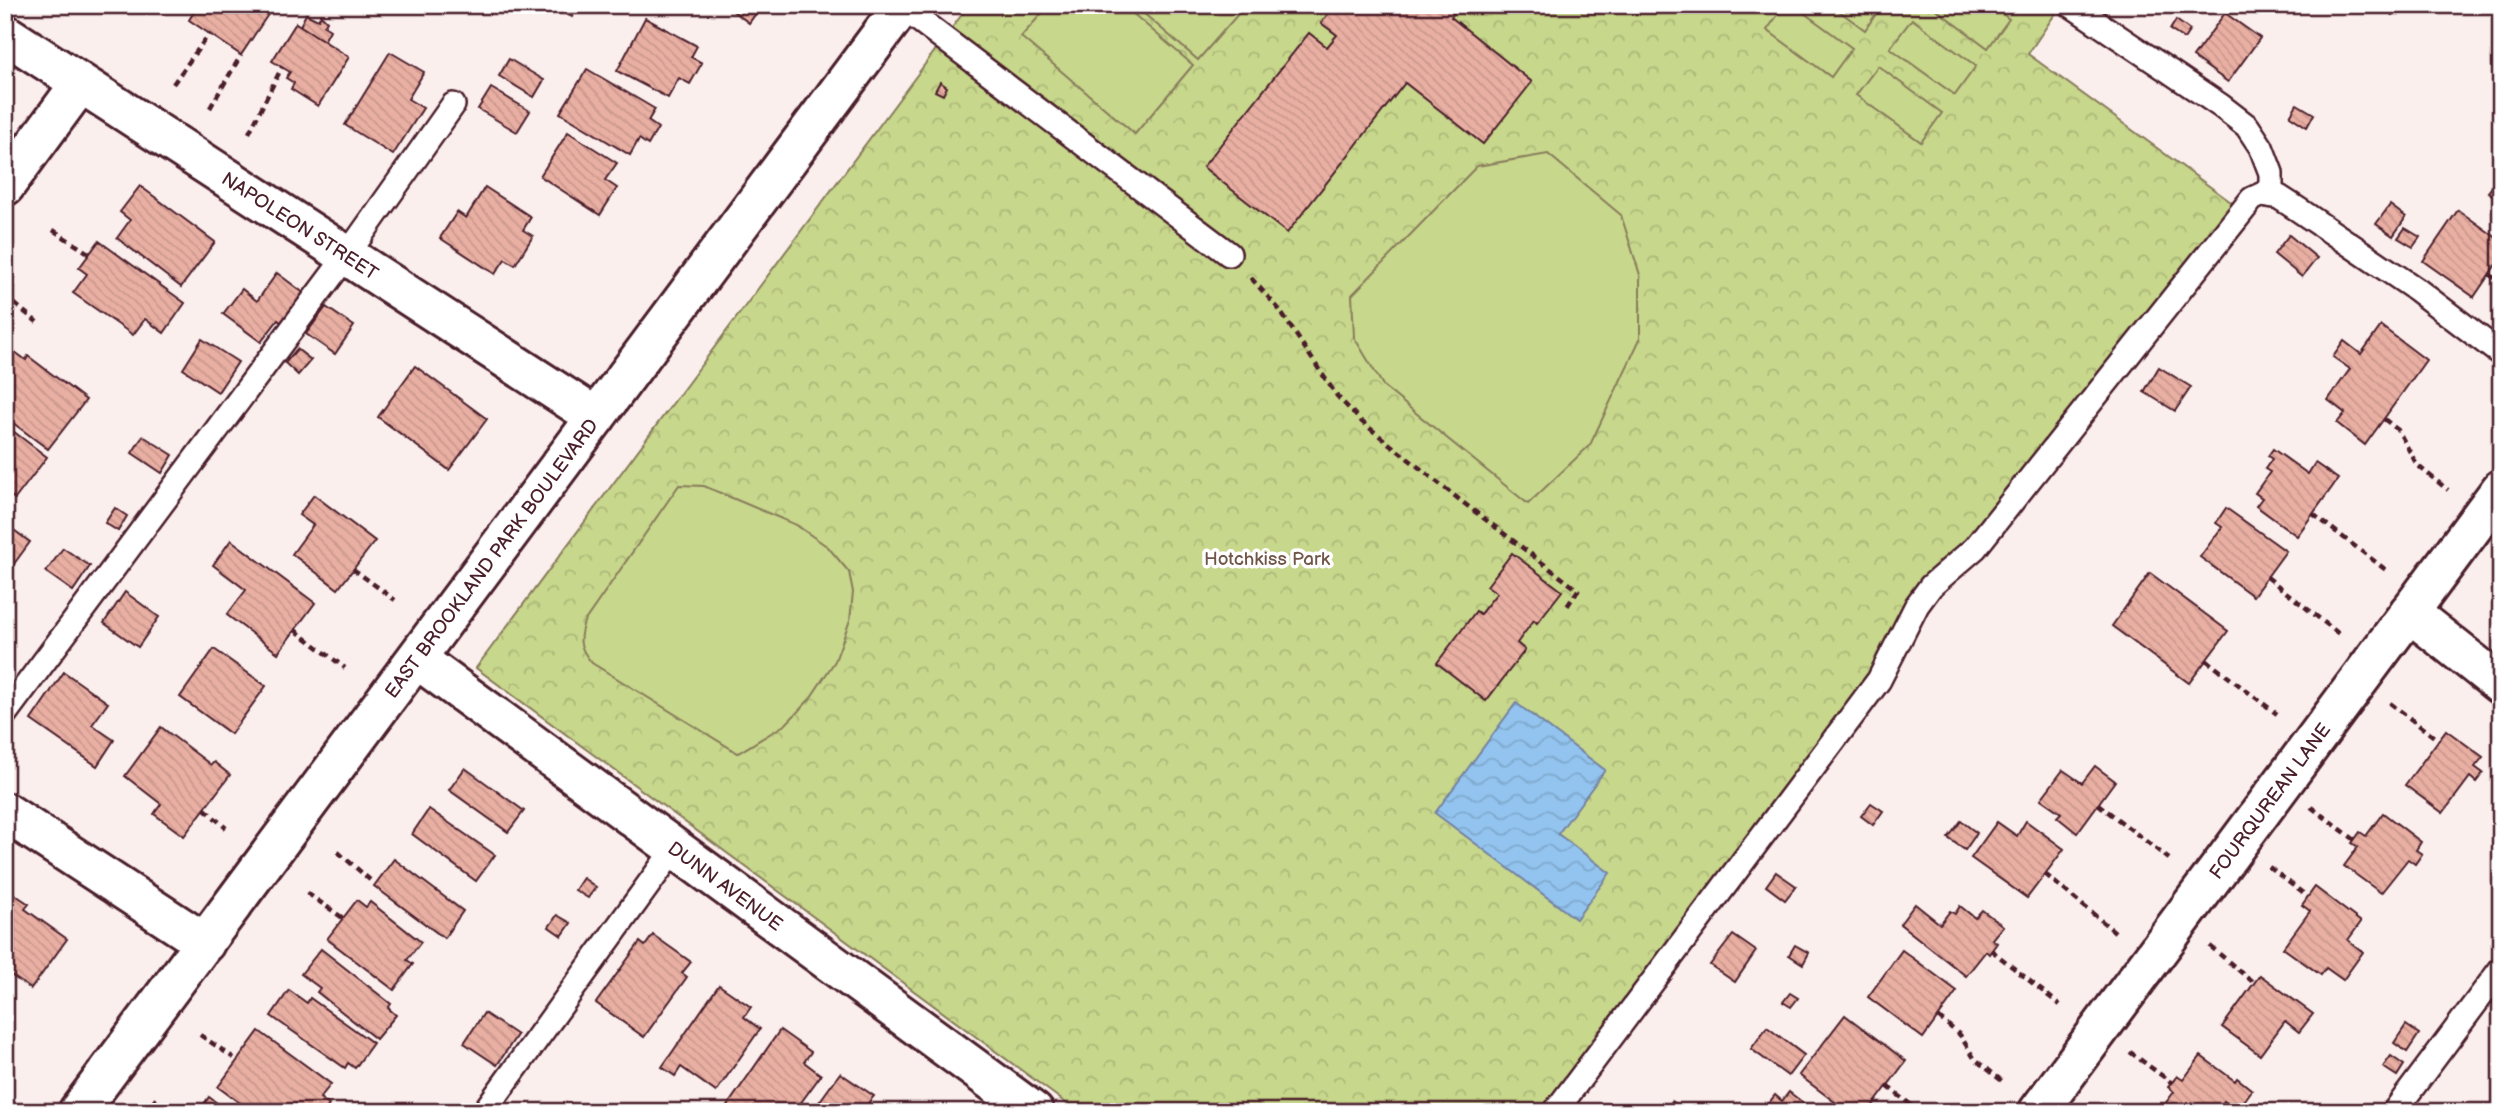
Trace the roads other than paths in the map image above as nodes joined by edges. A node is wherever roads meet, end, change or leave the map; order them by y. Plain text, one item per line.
1 (2071, 5) edge
2 (902, 6) edge
3 (5, 34) edge
4 (80, 84) junction
5 (453, 105) dead end
6 (5, 187) edge
7 (2271, 195) junction
8 (1229, 254) road end
9 (347, 256) junction
10 (2501, 354) edge
11 (596, 417) junction
12 (2501, 489) edge
13 (2409, 612) junction
14 (417, 659) junction
15 (2501, 685) edge
16 (5, 714) edge
17 (5, 812) edge
18 (675, 848) junction
19 (205, 943) junction
20 (2501, 969) edge
21 (78, 1112) edge
22 (484, 1112) edge
23 (1034, 1112) edge
24 (1555, 1112) edge
25 (2038, 1112) edge
26 (2394, 1112) edge

1 - 7 lane
2 - 8 lane
2 - 11 street, EAST BROOKLAND PARK BOULEVARD
3 - 4 street, NAPOLEON STREET
4 - 6 street
4 - 9 street, NAPOLEON STREET
5 - 9 lane
7 - 10 lane
7 - 24 lane
9 - 11 street, NAPOLEON STREET
9 - 16 lane
11 - 14 street, EAST BROOKLAND PARK BOULEVARD
12 - 13 street, FOURQUREAN LANE
13 - 15 street
13 - 25 street, FOURQUREAN LANE
14 - 18 street, DUNN AVENUE
14 - 19 street, EAST BROOKLAND PARK BOULEVARD
17 - 19 street
18 - 22 lane
18 - 23 street, DUNN AVENUE
19 - 21 street, EAST BROOKLAND PARK BOULEVARD
20 - 26 lane

